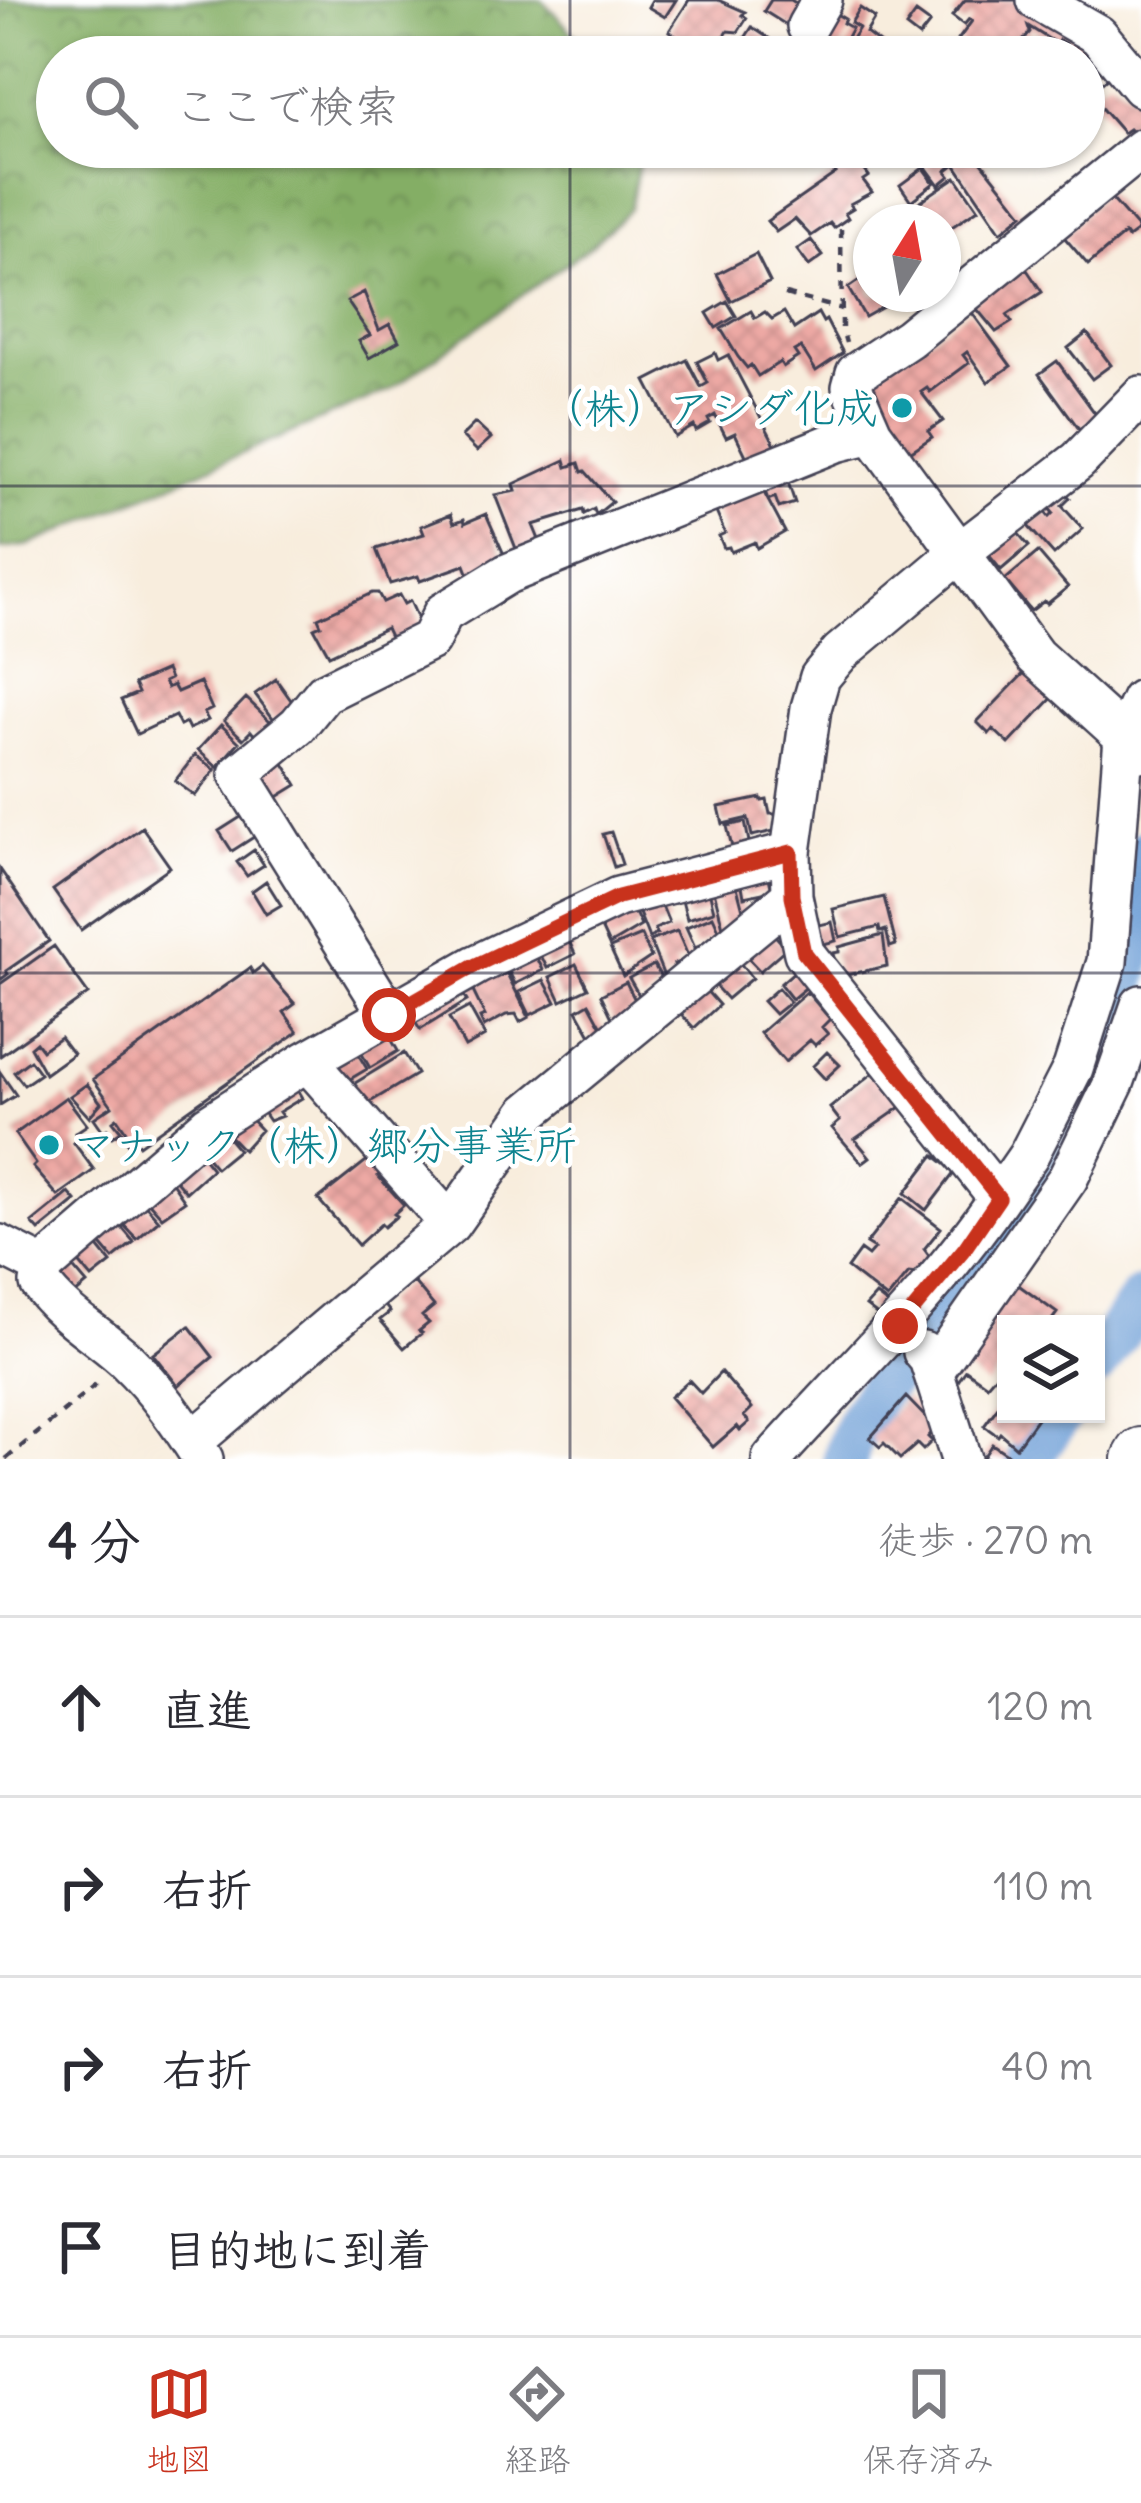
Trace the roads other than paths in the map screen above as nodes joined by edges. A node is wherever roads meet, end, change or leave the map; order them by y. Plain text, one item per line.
1 (1037, 0) edge
2 (1100, 36) edge
3 (1105, 42) edge
4 (1141, 87) edge
5 (1141, 149) edge
6 (1141, 396) edge
7 (872, 433) junction
8 (959, 553) junction
9 (1141, 700) edge
10 (1132, 744) edge
11 (791, 852) junction
12 (792, 896) junction
13 (1141, 1005) edge
14 (389, 1015) junction
15 (307, 1061) junction
16 (1094, 1075) junction
17 (999, 1198) junction
18 (451, 1224) junction
19 (0, 1245) edge
20 (43, 1267) junction
21 (917, 1348) junction
22 (198, 1450) edge
23 (772, 1459) edge
24 (961, 1459) edge

1 - 2 street
3 - 4 street
5 - 7 street
6 - 8 street
7 - 8 street
7 - 14 street
8 - 10 street
8 - 11 street
9 - 10 street
10 - 16 street
11 - 12 street
11 - 14 street
12 - 17 street
12 - 18 street
13 - 16 street
14 - 15 street
15 - 18 street
15 - 20 street
16 - 17 street
16 - 21 street
17 - 21 street
18 - 22 street
19 - 20 street
20 - 22 street
21 - 23 street
21 - 24 street

